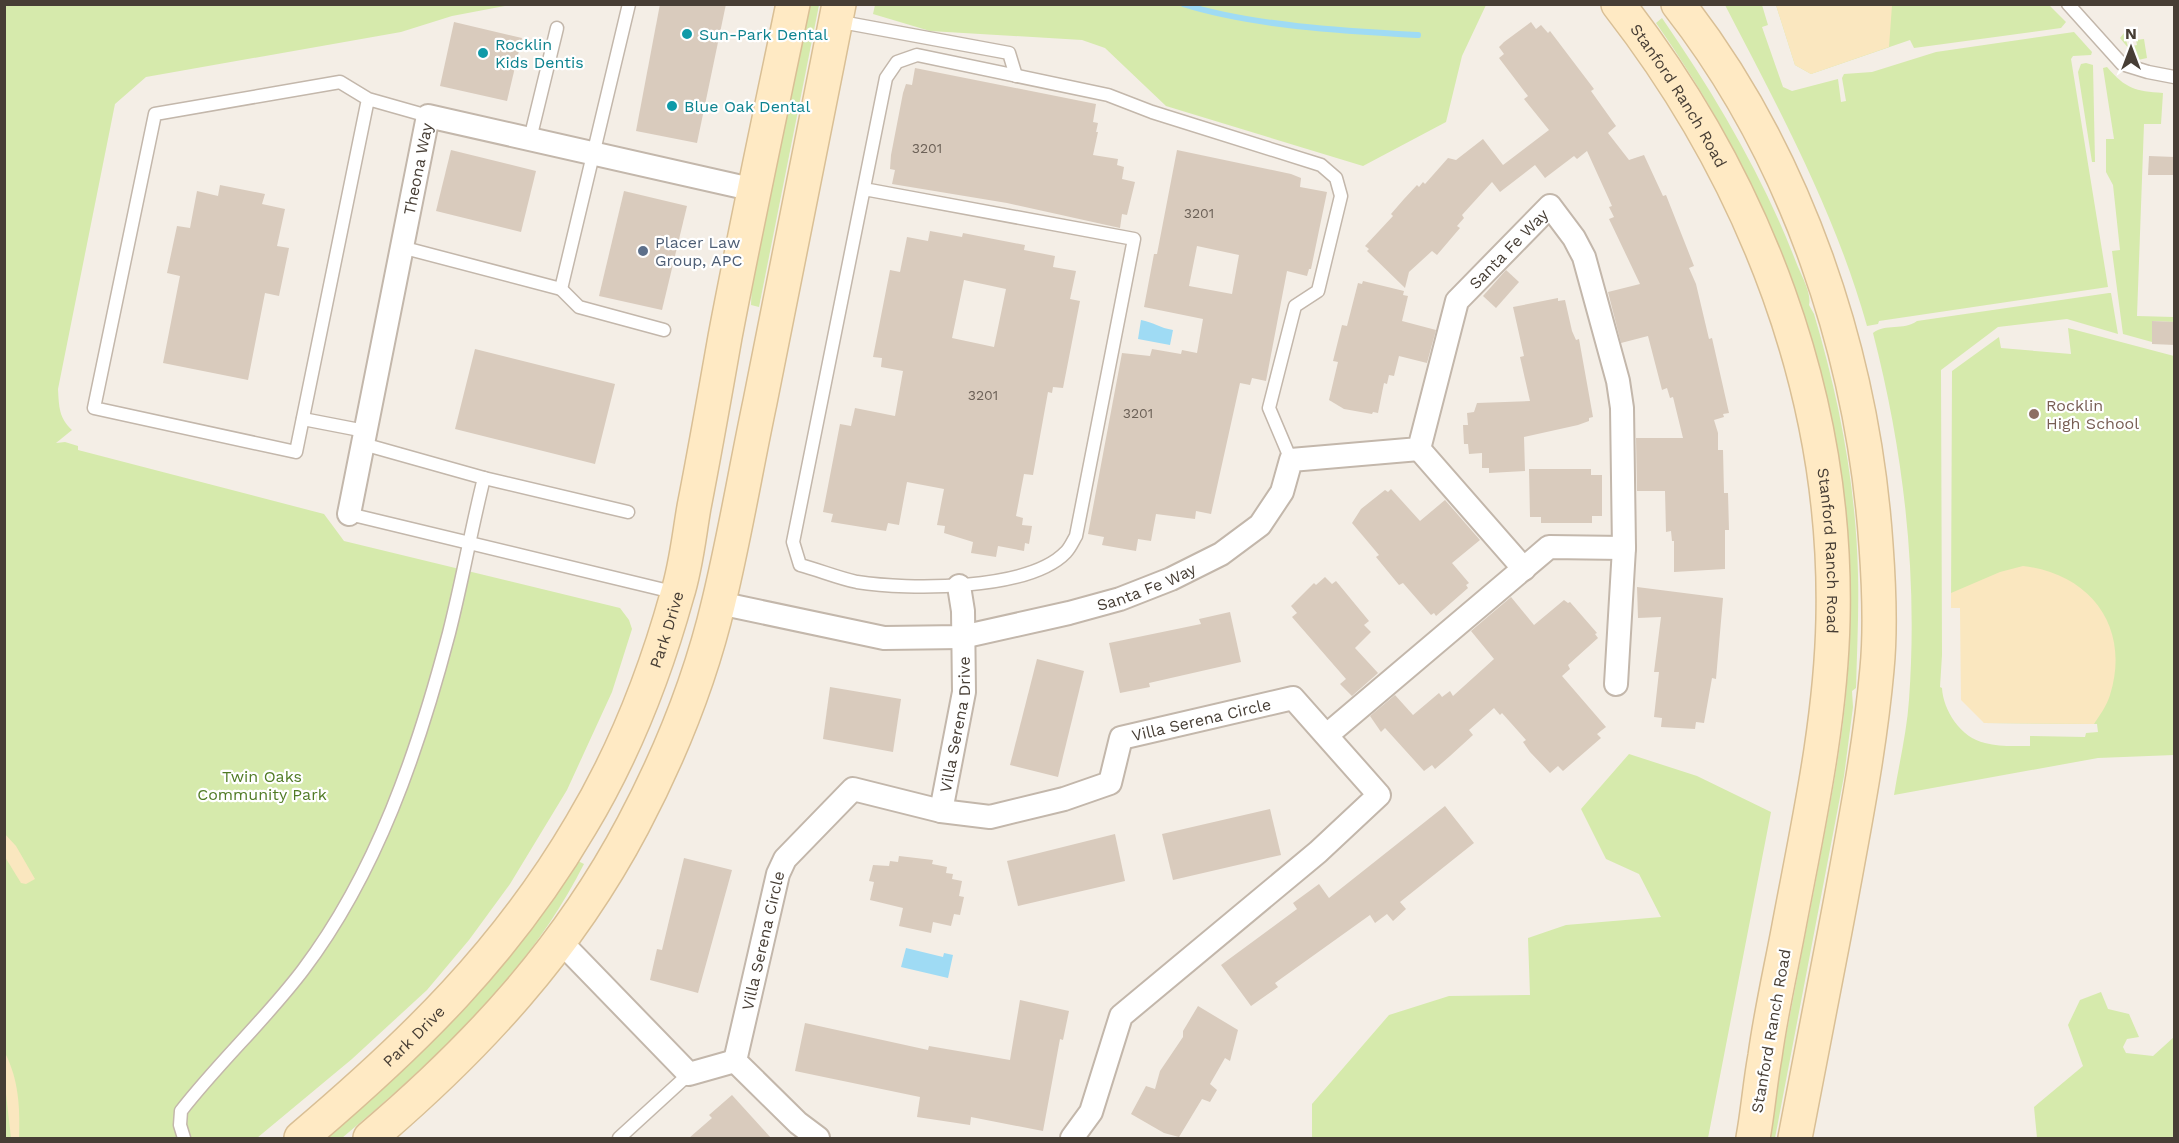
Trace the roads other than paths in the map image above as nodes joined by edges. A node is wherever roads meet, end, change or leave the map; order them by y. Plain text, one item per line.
1 (628, 4) edge
2 (793, 4) edge
3 (1618, 4) edge
4 (1678, 4) edge
5 (2068, 4) edge
6 (838, 13) edge
7 (557, 28) dead end
8 (1016, 76) junction
9 (2175, 77) edge
10 (368, 99) junction
11 (428, 117) junction
12 (530, 139) junction
13 (594, 154) junction
14 (864, 189) junction
15 (755, 190) junction
16 (401, 247) junction
17 (561, 289) junction
18 (731, 306) junction
19 (664, 330) dead end
20 (303, 418) junction
21 (364, 438) junction
22 (1419, 449) junction
23 (1291, 460) junction
24 (484, 478) junction
25 (628, 512) dead end
26 (349, 514) joint
27 (467, 542) junction
28 (1624, 548) junction
29 (1524, 568) junction
30 (959, 586) junction
31 (678, 593) junction
32 (719, 603) junction
33 (962, 637) junction
34 (1617, 684) dead end
35 (1327, 735) junction
36 (941, 811) junction
37 (610, 865) junction
38 (559, 940) junction
39 (735, 1061) junction
40 (689, 1074) junction
41 (184, 1138) edge
42 (301, 1138) edge
43 (370, 1138) edge
44 (619, 1138) edge
45 (817, 1138) edge
46 (1072, 1138) edge
47 (1753, 1138) edge
48 (1795, 1138) edge

1 - 13 lane
2 - 15 main road, Park Drive
3 - 47 main road, Stanford Ranch Road
4 - 48 main road
5 - 9 lane
6 - 8 lane
6 - 32 main road
7 - 12 lane
8 - 14 lane
8 - 23 lane
10 - 11 lane
10 - 20 lane
10 - 20 lane
11 - 12 street, Theona Way
11 - 16 street, Theona Way
12 - 13 street, Theona Way
13 - 15 street, Theona Way
13 - 17 lane
14 - 30 lane
14 - 30 lane
15 - 18 main road, Park Drive
16 - 17 lane
16 - 21 street, Theona Way
17 - 19 lane
18 - 31 main road, Park Drive
18 - 32 main road
20 - 21 lane
21 - 24 lane
21 - 26 street, Theona Way
22 - 23 street
22 - 28 street, Santa Fe Way
22 - 29 street
23 - 33 street, Santa Fe Way
24 - 25 lane
24 - 27 lane
26 - 27 lane
27 - 31 lane
27 - 41 lane
28 - 29 street
28 - 34 street
29 - 35 street
30 - 33 street
31 - 37 main road
31 - 42 main road, Park Drive
32 - 33 street, Santa Fe Way
32 - 37 main road
33 - 36 street, Villa Serena Drive
35 - 36 street, Villa Serena Circle
35 - 46 street, Villa Serena Circle
36 - 39 street, Villa Serena Circle
37 - 38 main road
38 - 40 street
38 - 43 main road
39 - 40 street
39 - 45 street
40 - 44 lane

